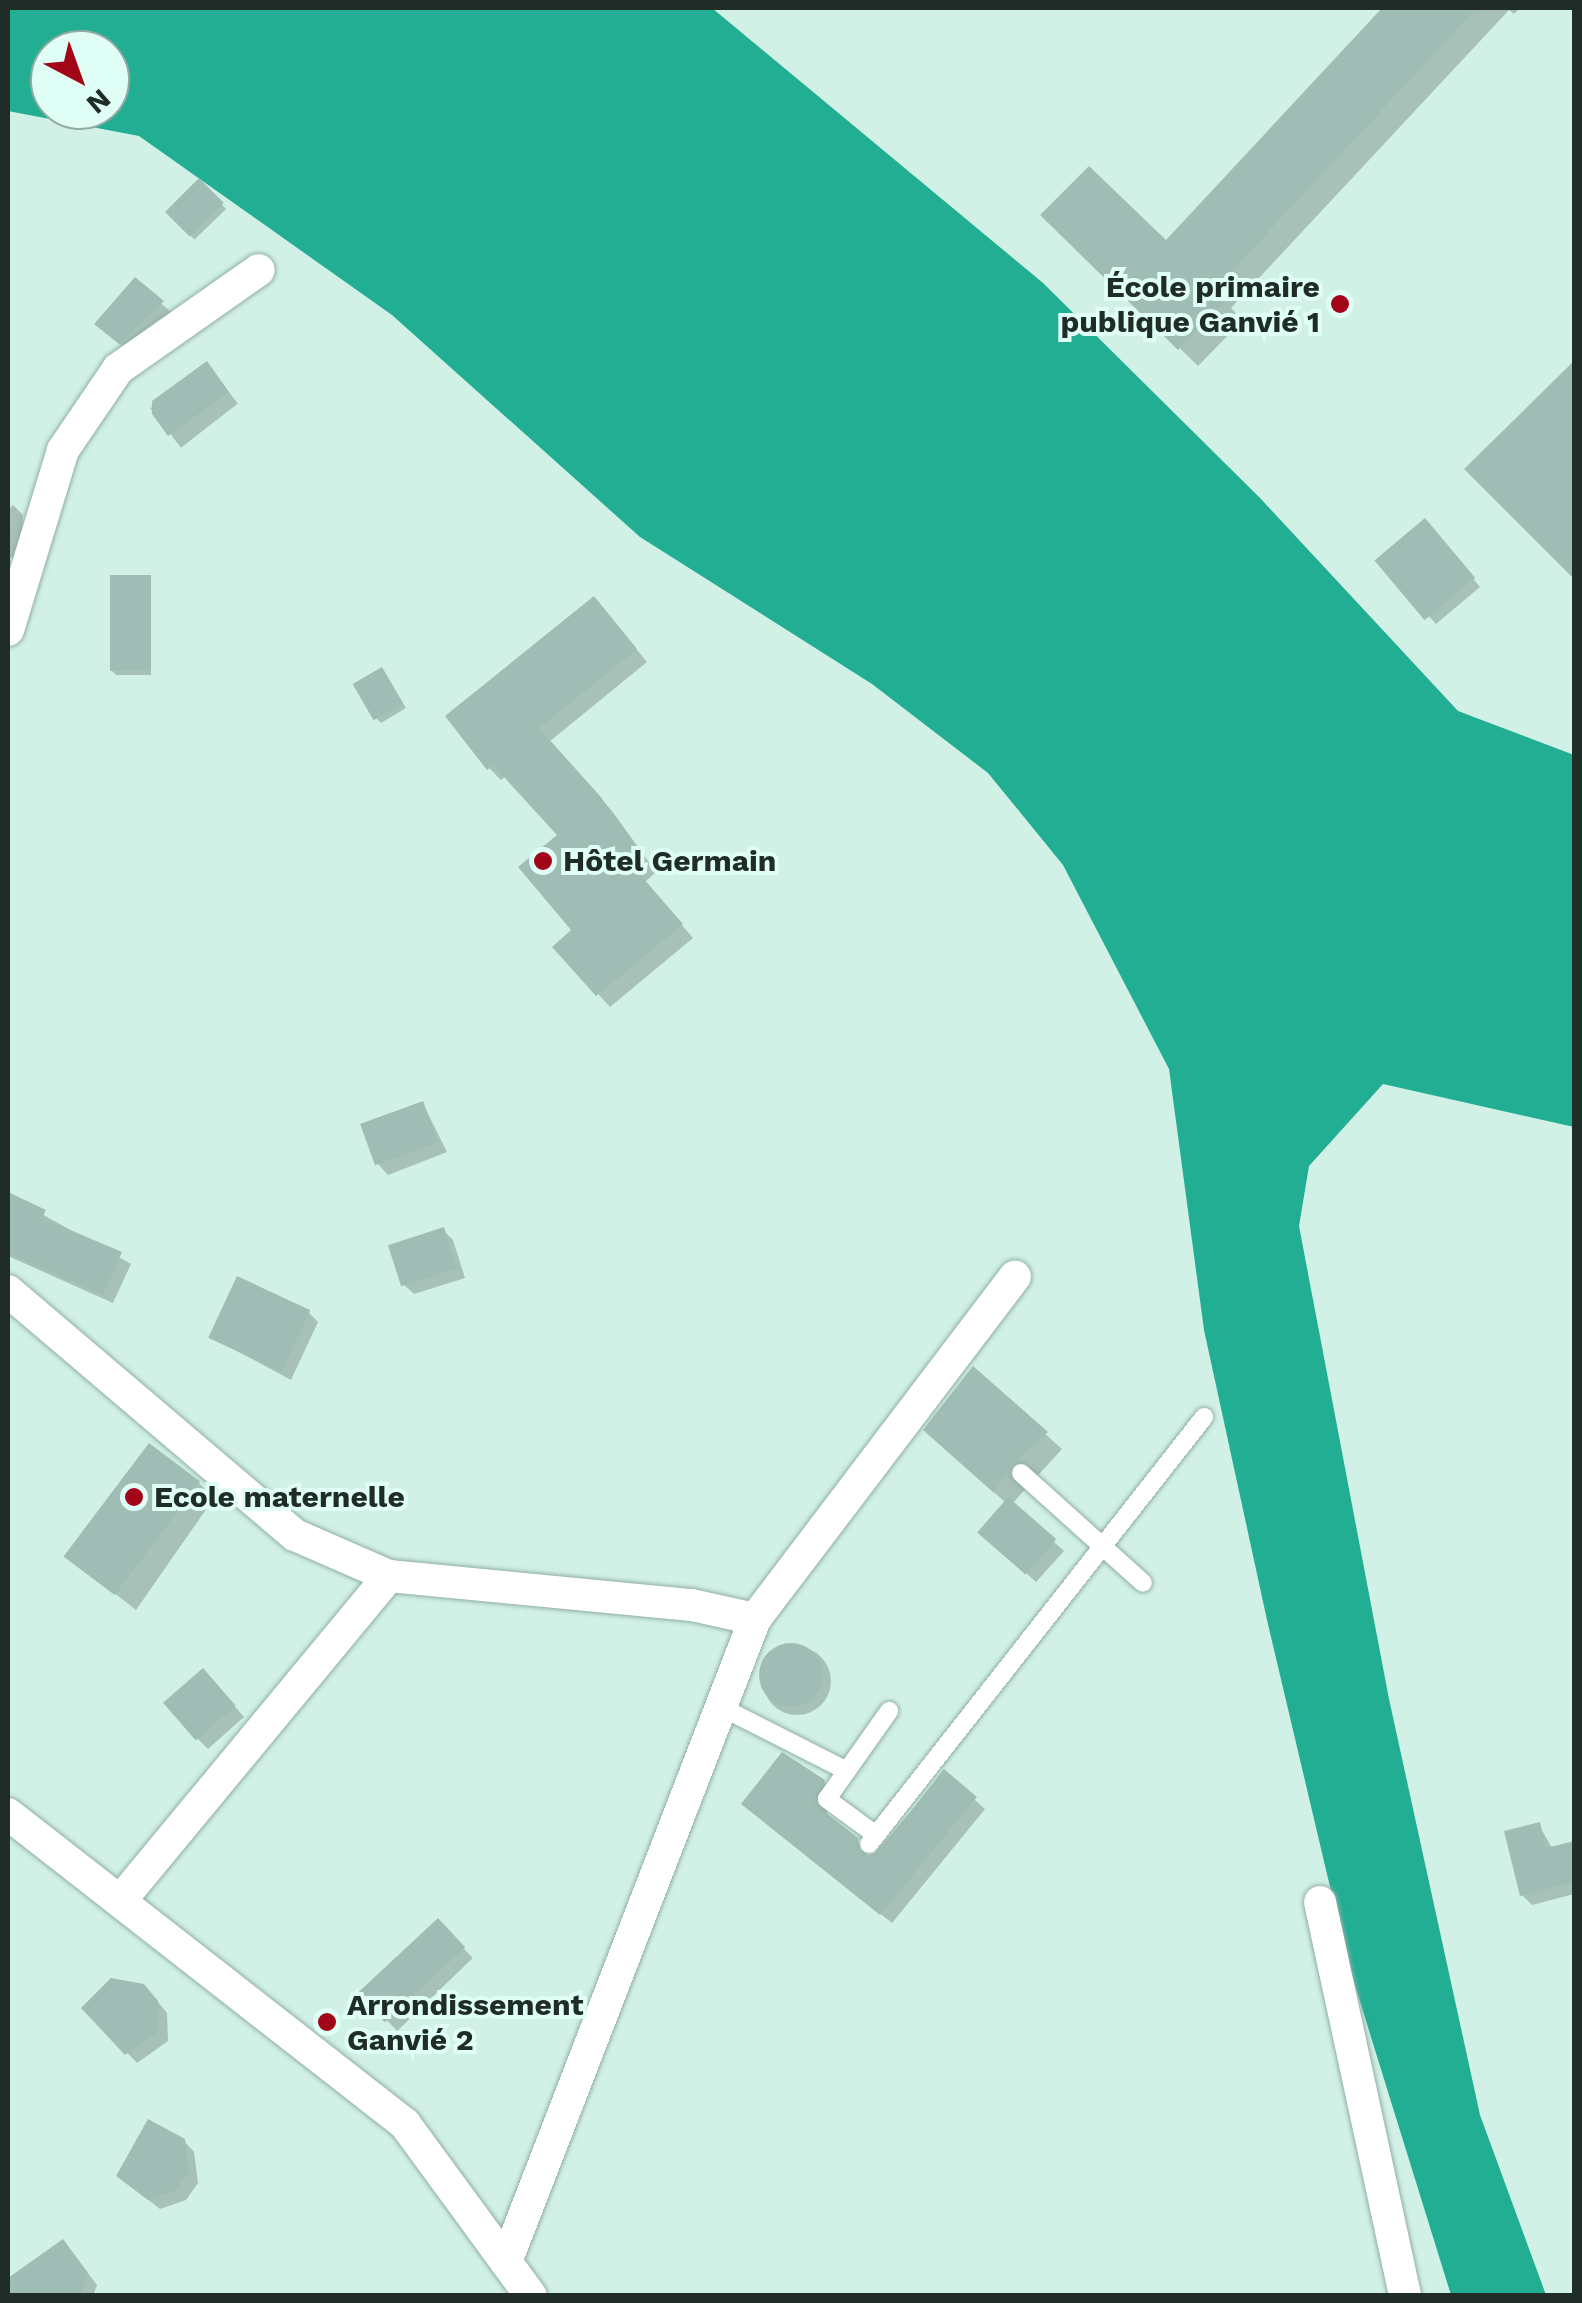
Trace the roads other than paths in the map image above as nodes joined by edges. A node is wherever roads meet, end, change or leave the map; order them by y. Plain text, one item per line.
1 (259, 270) dead end
2 (8, 630) edge
3 (1015, 1276) dead end
4 (8, 1292) edge
5 (1204, 1418) dead end
6 (1021, 1473) dead end
7 (1052, 1500) junction
8 (1038, 1514) dead end
9 (1102, 1546) junction
10 (390, 1576) junction
11 (1143, 1583) dead end
12 (755, 1619) junction
13 (721, 1707) junction
14 (889, 1710) dead end
15 (847, 1771) junction
16 (8, 1814) edge
17 (120, 1901) junction
18 (1320, 1902) dead end
19 (506, 2262) junction
20 (530, 2296) edge
21 (1405, 2296) edge

1 - 2 street
3 - 12 street
4 - 10 street
5 - 9 lane
6 - 7 lane
7 - 8 lane
7 - 9 lane
9 - 11 lane
9 - 15 lane
10 - 12 street
10 - 17 street
12 - 13 street
13 - 15 lane
13 - 19 street
14 - 15 lane
16 - 17 street
17 - 19 street
18 - 21 street
19 - 20 street

